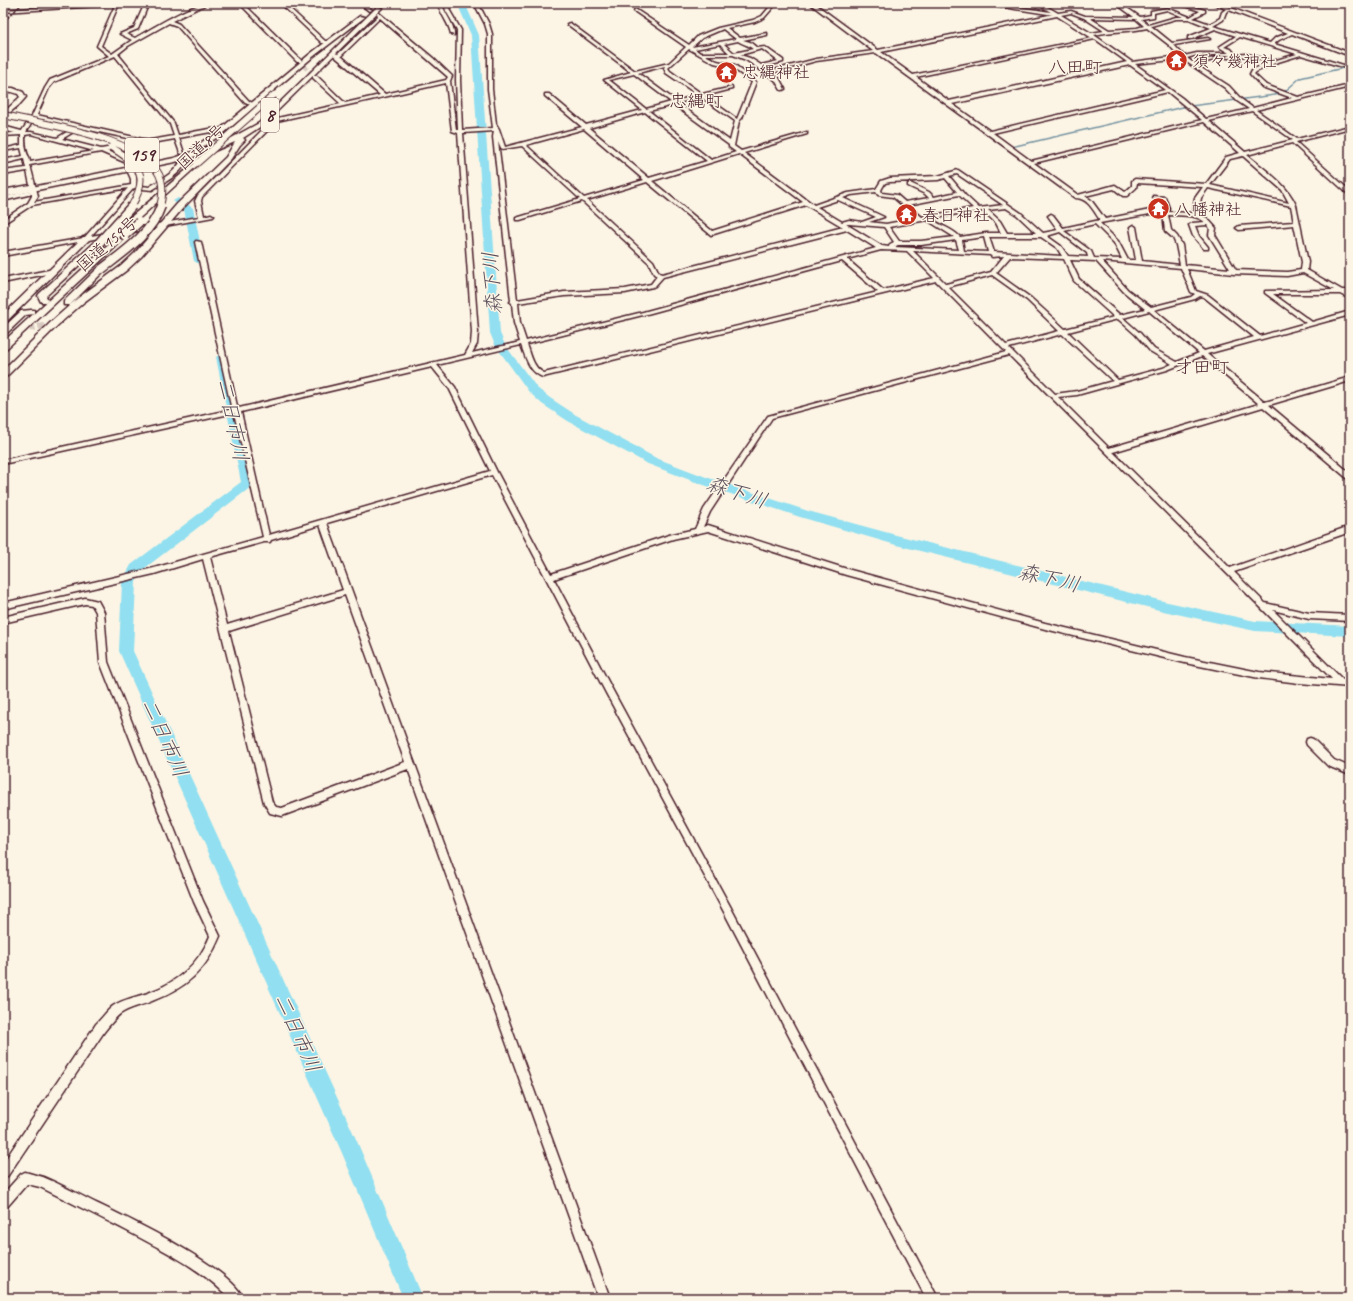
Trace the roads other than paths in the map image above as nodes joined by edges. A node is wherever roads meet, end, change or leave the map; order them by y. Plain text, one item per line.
1 (118, 3) edge
2 (122, 3) edge
3 (147, 3) edge
4 (207, 3) edge
5 (234, 3) edge
6 (252, 3) edge
7 (282, 3) edge
8 (363, 3) edge
9 (440, 3) edge
10 (446, 3) edge
11 (476, 3) edge
12 (775, 3) edge
13 (811, 3) edge
14 (980, 3) edge
15 (1039, 3) edge
16 (1117, 3) edge
17 (1179, 3) edge
18 (1214, 3) edge
19 (243, 5) junction
20 (1228, 9) junction
21 (635, 10) dead end
22 (3, 11) edge
23 (376, 11) edge
24 (1055, 14) junction
25 (362, 17) junction
26 (1085, 17) junction
27 (1138, 18) junction
28 (1190, 18) junction
29 (170, 22) junction
30 (569, 24) dead end
31 (1148, 26) junction
32 (724, 28) junction
33 (1213, 28) junction
34 (1108, 31) junction
35 (1292, 33) junction
36 (453, 34) dead end
37 (766, 34) dead end
38 (1198, 34) junction
39 (1090, 35) junction
40 (1240, 35) junction
41 (1096, 38) junction
42 (1208, 39) junction
43 (135, 40) junction
44 (739, 40) junction
45 (1190, 40) junction
46 (328, 42) junction
47 (721, 43) junction
48 (1171, 44) junction
49 (1272, 44) junction
50 (1195, 45) dead end
51 (1222, 45) junction
52 (690, 48) junction
53 (1200, 49) dead end
54 (756, 50) junction
55 (877, 51) junction
56 (699, 54) junction
57 (733, 54) junction
58 (1197, 54) junction
59 (1233, 54) junction
60 (1299, 54) junction
61 (114, 55) junction
62 (336, 55) junction
63 (1350, 55) edge
64 (1242, 56) junction
65 (1184, 58) junction
66 (302, 62) junction
67 (752, 62) junction
68 (1273, 62) junction
69 (746, 63) dead end
70 (1131, 63) junction
71 (1192, 63) junction
72 (669, 64) junction
73 (740, 64) dead end
74 (733, 66) junction
75 (760, 67) junction
76 (1350, 68) edge
77 (634, 73) junction
78 (769, 73) junction
79 (312, 76) junction
80 (911, 77) junction
81 (448, 81) junction
82 (1350, 86) edge
83 (730, 88) dead end
84 (783, 89) dead end
85 (3, 90) edge
86 (1168, 91) junction
87 (382, 95) junction
88 (547, 95) dead end
89 (701, 95) junction
90 (277, 96) junction
91 (1298, 99) junction
92 (674, 103) junction
93 (254, 104) junction
94 (344, 104) junction
95 (948, 104) junction
96 (645, 110) junction
97 (1253, 110) junction
98 (34, 116) junction
99 (3, 117) edge
100 (737, 121) junction
101 (1206, 121) junction
102 (261, 124) junction
103 (81, 126) junction
104 (585, 127) junction
105 (1350, 127) edge
106 (3, 130) edge
107 (225, 130) junction
108 (495, 130) junction
109 (461, 132) junction
110 (23, 133) junction
111 (805, 133) dead end
112 (988, 133) junction
113 (3, 135) edge
114 (176, 137) junction
115 (57, 140) junction
116 (1295, 141) junction
117 (143, 143) junction
118 (523, 144) junction
119 (730, 144) junction
120 (24, 146) junction
121 (3, 150) edge
122 (102, 151) junction
123 (739, 152) junction
124 (182, 153) dead end
125 (1244, 154) junction
126 (27, 157) junction
127 (184, 160) dead end
128 (710, 161) junction
129 (3, 162) edge
130 (1030, 163) junction
131 (200, 164) junction
132 (29, 166) junction
133 (131, 168) junction
134 (3, 173) edge
135 (946, 176) junction
136 (648, 180) junction
137 (910, 185) dead end
138 (133, 186) junction
139 (1207, 186) junction
140 (33, 189) junction
141 (878, 190) junction
142 (3, 192) edge
143 (961, 193) junction
144 (1350, 194) edge
145 (3, 196) edge
146 (1081, 196) junction
147 (1155, 197) dead end
148 (838, 198) junction
149 (932, 198) junction
150 (3, 199) edge
151 (583, 199) junction
152 (806, 203) junction
153 (30, 204) junction
154 (903, 204) junction
155 (1293, 205) junction
156 (1008, 206) junction
157 (813, 208) junction
158 (977, 209) junction
159 (984, 209) junction
160 (1165, 213) junction
161 (1195, 214) junction
162 (211, 216) dead end
163 (1051, 216) dead end
164 (202, 217) junction
165 (930, 218) junction
166 (518, 219) dead end
167 (922, 220) junction
168 (1104, 221) junction
169 (3, 222) edge
170 (1096, 222) junction
171 (1210, 223) junction
172 (1296, 223) junction
173 (164, 224) junction
174 (862, 224) junction
175 (844, 226) junction
176 (886, 226) junction
177 (1133, 227) dead end
178 (1239, 228) dead end
179 (1062, 231) junction
180 (986, 235) junction
181 (1005, 235) junction
182 (1042, 236) junction
183 (958, 237) junction
184 (86, 239) junction
185 (198, 242) dead end
186 (897, 243) junction
187 (881, 248) junction
188 (891, 248) junction
189 (1206, 248) dead end
190 (908, 249) junction
191 (962, 253) junction
192 (3, 254) edge
193 (992, 254) junction
194 (1008, 256) junction
195 (842, 258) junction
196 (1066, 258) junction
197 (1094, 259) junction
198 (1126, 261) junction
199 (1139, 262) junction
200 (1182, 267) junction
201 (102, 269) junction
202 (54, 271) junction
203 (1304, 271) junction
204 (1234, 272) junction
205 (993, 273) junction
206 (660, 276) junction
207 (937, 280) junction
208 (3, 281) edge
209 (944, 286) junction
210 (882, 292) junction
211 (1342, 292) junction
212 (1350, 292) edge
213 (1199, 294) junction
214 (1350, 297) edge
215 (44, 300) junction
216 (513, 302) junction
217 (1151, 309) junction
218 (31, 312) junction
219 (1350, 313) edge
220 (1119, 317) junction
221 (3, 320) edge
222 (1311, 324) junction
223 (1064, 331) junction
224 (3, 332) edge
225 (3, 338) edge
226 (1259, 338) junction
227 (522, 343) junction
228 (3, 346) edge
229 (1004, 347) junction
230 (1010, 353) junction
231 (1203, 353) junction
232 (3, 354) edge
233 (468, 356) junction
234 (433, 364) junction
235 (1177, 364) junction
236 (3, 366) edge
237 (3, 375) edge
238 (1350, 379) edge
239 (1117, 382) junction
240 (1053, 396) junction
241 (1264, 404) junction
242 (233, 411) junction
243 (1108, 451) junction
244 (3, 462) edge
245 (494, 472) junction
246 (1350, 477) edge
247 (323, 523) junction
248 (1350, 529) edge
249 (698, 530) junction
250 (267, 540) junction
251 (206, 557) junction
252 (1228, 571) junction
253 (550, 577) junction
254 (348, 591) junction
255 (1262, 605) junction
256 (3, 606) edge
257 (1350, 618) edge
258 (3, 620) edge
259 (225, 629) junction
260 (1346, 684) edge
261 (1310, 742) dead end
262 (411, 764) junction
263 (1350, 772) edge
264 (3, 1173) edge
265 (3, 1203) edge
266 (237, 1298) edge
267 (604, 1298) edge
268 (932, 1298) edge

1 - 2 street
1 - 22 street
1 - 61 street
3 - 43 street
4 - 29 street
5 - 19 street
6 - 19 street
7 - 46 street
8 - 23 street
9 - 36 street
10 - 109 street
11 - 108 street
12 - 32 street
13 - 55 street
14 - 24 main road
15 - 24 street
16 - 27 street
17 - 28 street
18 - 20 street
19 - 66 street
20 - 33 street
20 - 35 street
21 - 52 street
23 - 25 highway, 国道8号 / 8
23 - 62 highway, 8
23 - 81 street
23 - 90 highway, 国道8号 / 8
24 - 26 street
24 - 39 street
24 - 55 street
25 - 46 highway, 8
25 - 90 highway, 国道8号 / 8
26 - 27 street
26 - 34 street
27 - 28 street
27 - 31 street
28 - 31 street
28 - 33 street
29 - 43 street
29 - 93 street
30 - 77 street
31 - 34 street
31 - 48 street
32 - 44 street
32 - 52 street
33 - 38 street
33 - 40 street
34 - 39 street
35 - 49 street
35 - 63 street
37 - 44 street
38 - 42 street
38 - 45 street
39 - 41 street
40 - 49 street
40 - 51 street
41 - 70 street
41 - 80 street
42 - 45 street
42 - 51 street
43 - 61 street
44 - 47 street
44 - 54 street
45 - 48 street
45 - 50 street
46 - 66 highway, 8
47 - 52 street
47 - 57 street
48 - 65 street
49 - 60 street
51 - 59 street
52 - 56 street
52 - 72 street
53 - 58 street
54 - 57 street
54 - 75 street
55 - 78 street
55 - 80 street
56 - 57 street
56 - 74 street
57 - 67 street
58 - 59 street
58 - 65 street
59 - 64 street
60 - 68 street
60 - 76 street
61 - 98 street
61 - 114 street
62 - 79 highway, 8
62 - 87 street
64 - 68 street
64 - 71 street
65 - 70 street
65 - 71 street
66 - 93 highway, 8
67 - 69 street
67 - 75 street
68 - 91 street
70 - 86 street
70 - 95 street
71 - 97 street
72 - 77 street
72 - 89 street
73 - 74 street
74 - 100 street
75 - 78 street
77 - 92 street
77 - 96 street
78 - 84 street
79 - 94 street
79 - 102 highway, 8
80 - 95 street
81 - 87 street
81 - 109 street
82 - 91 street
83 - 89 street
85 - 99 highway
86 - 101 street
86 - 112 street
87 - 94 street
88 - 104 street
89 - 92 street
89 - 100 street
90 - 131 highway, 国道8号 / 8
91 - 97 street
92 - 96 street
92 - 119 street
93 - 107 highway, 8
94 - 164 street
95 - 112 street
96 - 104 street
96 - 128 street
97 - 101 street
97 - 116 street
98 - 103 street
98 - 110 street
99 - 201 highway, 国道159号 / 159, bridge
99 - 215 highway, 国道159号 / 159, bridge
100 - 119 street
101 - 125 street
101 - 130 street
102 - 133 highway, 8
102 - 173 highway
103 - 115 street
103 - 117 street
104 - 118 street
104 - 136 street
105 - 116 street
106 - 110 highway
107 - 114 street
107 - 133 highway, 8
108 - 109 street
108 - 118 street
108 - 216 street
109 - 233 street
110 - 113 street
110 - 115 street
110 - 120 street
111 - 123 street
112 - 130 street
114 - 117 street
114 - 124 street
115 - 122 street
116 - 125 street
116 - 144 street
117 - 122 street
118 - 151 street
119 - 123 street
120 - 121 street
120 - 126 street
122 - 132 street
122 - 133 street
123 - 128 street
123 - 152 street
125 - 139 street
125 - 155 street
126 - 129 street
126 - 132 street
127 - 138 street
128 - 136 street
130 - 146 street
131 - 215 highway, 国道8号 / 8, bridge
131 - 228 highway, 国道8号 / 8, bridge
132 - 134 street
132 - 140 street
133 - 138 street
133 - 140 highway, 8
135 - 141 street
135 - 143 street
135 - 156 street
136 - 151 street
136 - 152 street
137 - 149 street
138 - 153 street
138 - 184 street
139 - 146 street
139 - 155 street
139 - 161 street
140 - 142 street
140 - 145 highway, 8
140 - 150 street
140 - 153 street
141 - 148 street
141 - 154 street
143 - 149 street
143 - 158 street
146 - 168 street
147 - 160 street
148 - 157 street
148 - 174 street
149 - 154 street
151 - 166 street
151 - 206 street
152 - 157 street
153 - 169 street
154 - 167 street
155 - 172 street
156 - 159 street
156 - 182 street
157 - 175 street
158 - 159 street
158 - 165 street
159 - 181 street
160 - 161 street
160 - 168 street
160 - 200 street
161 - 171 street
162 - 164 street
163 - 179 street
164 - 173 street
165 - 167 street
165 - 183 street
167 - 176 street
168 - 170 street
170 - 179 street
170 - 198 street
171 - 189 street
171 - 204 street
172 - 178 street
172 - 203 street
173 - 184 street
173 - 237 highway
174 - 175 street
174 - 176 street
175 - 187 street
175 - 206 street
176 - 186 street
177 - 199 street
179 - 182 street
179 - 197 street
180 - 181 street
180 - 183 street
180 - 193 street
181 - 182 street
182 - 196 street
183 - 186 street
183 - 191 street
184 - 192 street
184 - 202 highway
185 - 242 street
186 - 188 street
187 - 188 street
187 - 195 street
188 - 190 street
190 - 191 street
190 - 207 street
191 - 193 street
193 - 194 street
194 - 196 street
194 - 205 street
195 - 210 street
195 - 227 street
196 - 197 street
196 - 220 street
197 - 198 street
197 - 217 street
198 - 199 street
199 - 200 street
200 - 204 street
200 - 213 street
201 - 232 highway, 国道159号 / 159
201 - 236 highway
202 - 208 street
202 - 221 highway
203 - 204 street
203 - 211 street
205 - 209 street
205 - 223 street
206 - 216 street
207 - 209 street
207 - 210 street
209 - 229 street
210 - 227 street
211 - 212 street
211 - 214 street
211 - 222 street
213 - 217 street
213 - 226 street
215 - 218 highway, 国道8号 / 8
216 - 227 street
217 - 220 street
217 - 231 street
218 - 224 highway, 8
218 - 225 highway, 国道8号 / 8
219 - 222 street
220 - 223 street
220 - 235 street
222 - 226 street
223 - 229 street
223 - 239 street
226 - 231 street
227 - 233 street
229 - 230 street
230 - 240 street
230 - 249 street
231 - 235 street
231 - 241 street
233 - 234 street
234 - 242 street
234 - 245 street
235 - 239 street
238 - 241 street
239 - 240 street
240 - 243 street
241 - 243 street
241 - 246 street
242 - 244 street
242 - 250 street
243 - 252 street
245 - 247 street
245 - 253 street
247 - 250 street
247 - 254 street
248 - 252 street
249 - 253 street
249 - 260 street
250 - 251 street
251 - 256 street
251 - 259 street
252 - 255 street
253 - 268 street
254 - 259 street
254 - 262 street
255 - 257 street
255 - 260 street
258 - 264 street
259 - 262 street
261 - 263 street
262 - 267 street
265 - 266 street

